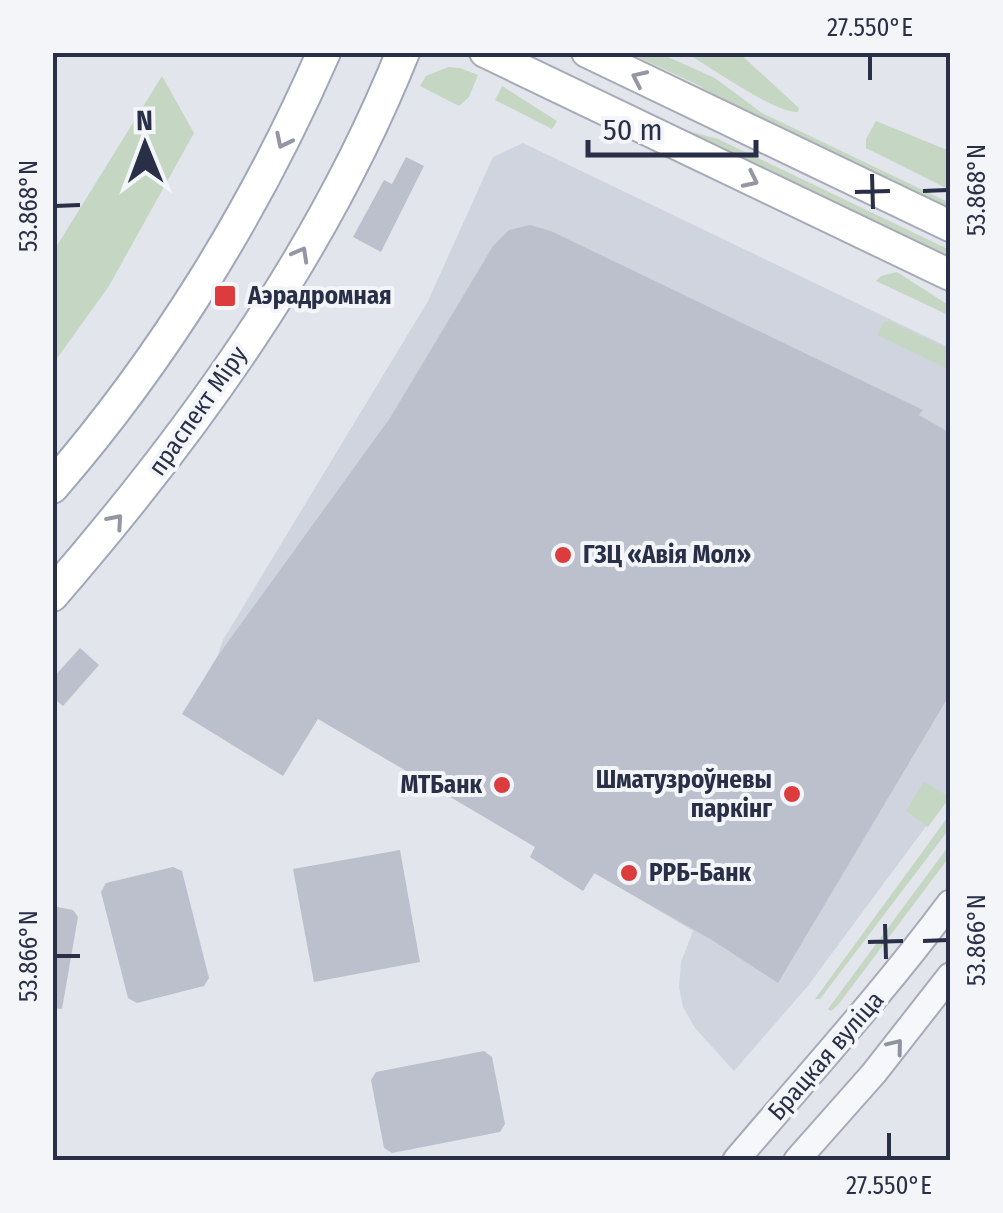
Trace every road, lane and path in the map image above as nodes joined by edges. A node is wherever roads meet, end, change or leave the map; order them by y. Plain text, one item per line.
1 (324, 52) edge
2 (403, 52) edge
3 (486, 52) edge
4 (587, 52) edge
5 (950, 226) edge
6 (950, 275) edge
7 (52, 486) edge
8 (52, 595) edge
9 (950, 903) edge
10 (950, 976) edge
11 (736, 1160) edge
12 (797, 1160) edge

1 -> 7 main road
8 -> 2 main road, праспект Міру
3 -> 6 main road
5 -> 4 main road
9 - 11 street, Брацкая вуліца
12 -> 10 street, Брацкая вуліца

